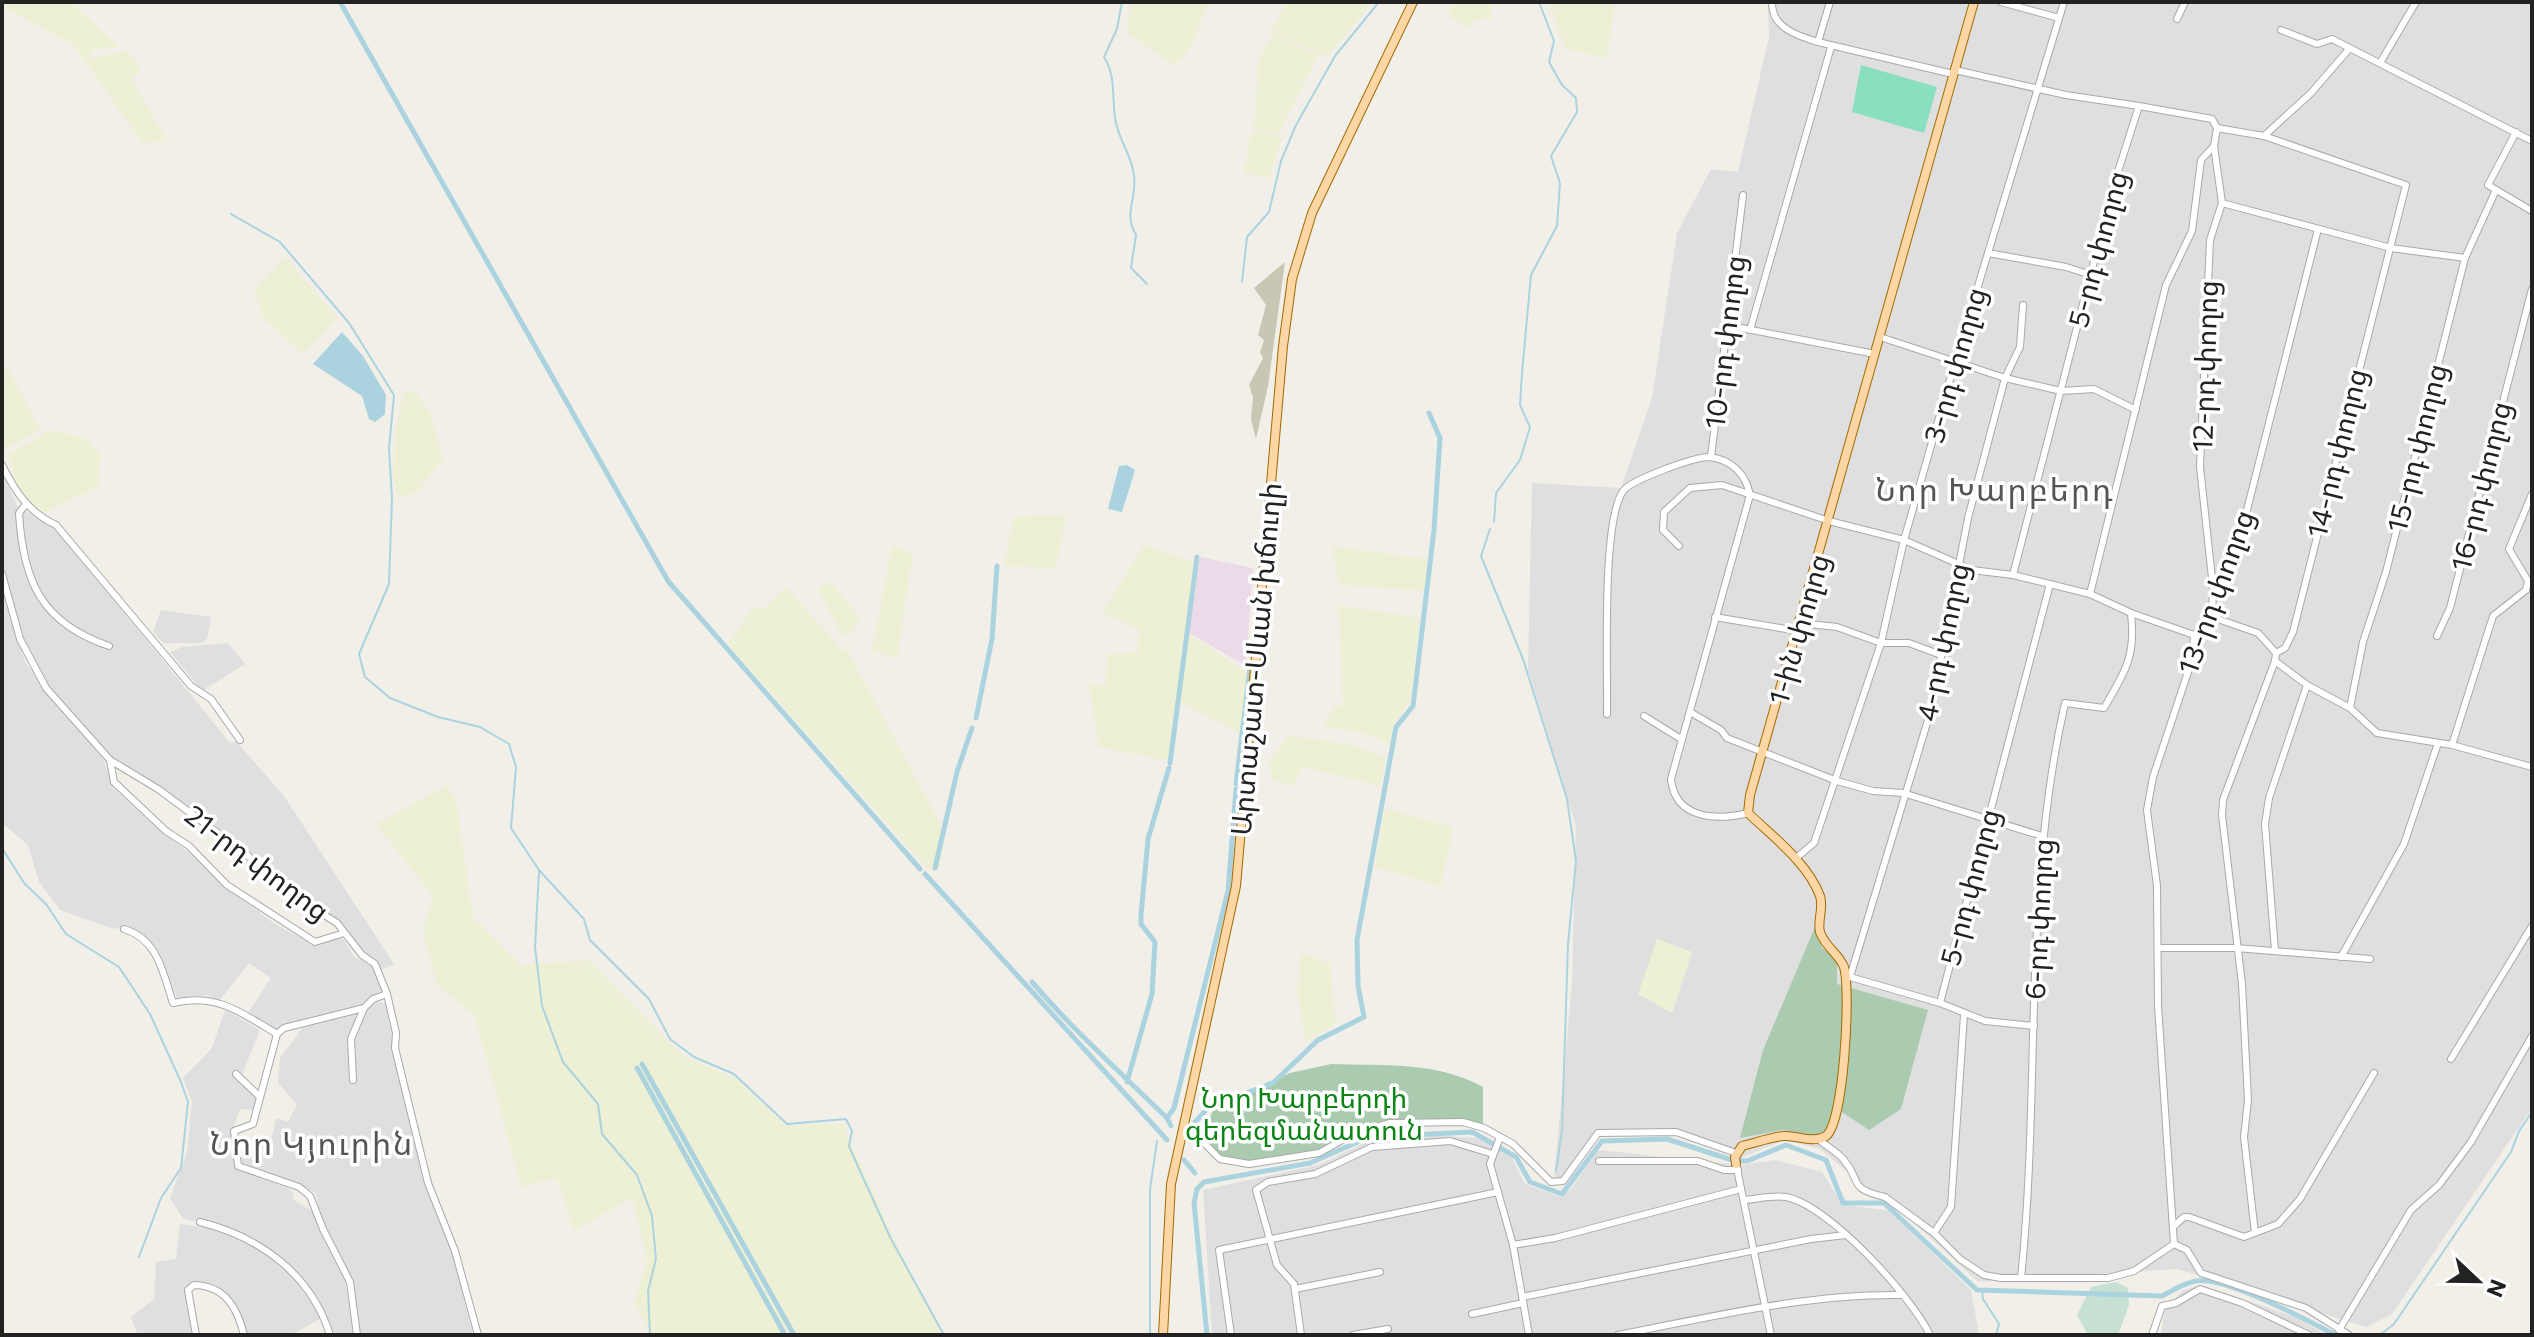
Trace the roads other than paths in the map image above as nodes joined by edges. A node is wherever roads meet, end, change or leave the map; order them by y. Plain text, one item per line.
1 (1413, 2) edge
2 (1772, 2) edge
3 (1830, 2) edge
4 (1974, 2) edge
5 (2001, 2) edge
6 (2064, 2) edge
7 (2185, 2) edge
8 (2416, 2) edge
9 (2059, 18) junction
10 (2177, 19) dead end
11 (2281, 30) dead end
12 (1818, 42) junction
13 (1831, 47) junction
14 (2350, 48) junction
15 (2380, 63) junction
16 (1954, 72) junction
17 (2036, 88) junction
18 (2139, 106) junction
19 (2217, 128) junction
20 (2516, 132) junction
21 (2264, 136) junction
22 (2532, 141) edge
23 (2214, 146) junction
24 (2495, 192) junction
25 (1743, 195) dead end
26 (2222, 203) junction
27 (2532, 211) edge
28 (2318, 229) junction
29 (2391, 248) junction
30 (1988, 253) junction
31 (2465, 258) junction
32 (2091, 275) junction
33 (2532, 289) edge
34 (2023, 305) dead end
35 (1726, 325) junction
36 (1750, 330) junction
37 (1880, 337) junction
38 (1875, 354) junction
39 (1955, 362) junction
40 (2005, 378) junction
41 (2061, 391) junction
42 (2136, 410) junction
43 (1711, 457) junction
44 (2, 465) edge
45 (2532, 494) edge
46 (1750, 495) junction
47 (26, 504) junction
48 (1829, 521) junction
49 (1904, 540) junction
50 (1679, 546) dead end
51 (1959, 564) junction
52 (2, 574) edge
53 (2013, 575) junction
54 (2050, 584) junction
55 (2213, 587) junction
56 (2090, 594) junction
57 (2131, 613) junction
58 (1715, 617) junction
59 (2212, 617) junction
60 (1799, 627) junction
61 (2194, 635) junction
62 (2437, 636) dead end
63 (1881, 643) junction
64 (109, 646) dead end
65 (1941, 655) junction
66 (2275, 657) junction
67 (2307, 685) junction
68 (2350, 708) junction
69 (1690, 712) junction
70 (1607, 714) dead end
71 (1644, 716) dead end
72 (1681, 739) junction
73 (240, 740) dead end
74 (2438, 743) junction
75 (2452, 745) junction
76 (1765, 750) junction
77 (110, 760) junction
78 (2532, 767) edge
79 (1837, 781) junction
80 (1903, 793) junction
81 (1748, 813) junction
82 (1988, 820) junction
83 (2042, 836) junction
84 (1795, 859) junction
85 (2532, 926) edge
86 (124, 929) dead end
87 (344, 933) junction
88 (2159, 948) junction
89 (2236, 948) junction
90 (2275, 951) junction
91 (2341, 957) junction
92 (2370, 959) dead end
93 (1848, 975) junction
94 (387, 994) junction
95 (1940, 1003) junction
96 (364, 1008) junction
97 (1964, 1015) junction
98 (2034, 1026) junction
99 (277, 1034) junction
100 (2532, 1036) edge
101 (2451, 1059) dead end
102 (2374, 1073) dead end
103 (236, 1074) dead end
104 (353, 1080) dead end
105 (260, 1097) junction
106 (1181, 1135) junction
107 (1500, 1137) junction
108 (1818, 1139) junction
109 (1493, 1154) junction
110 (1599, 1161) dead end
111 (1736, 1161) junction
112 (1741, 1189) junction
113 (1498, 1192) junction
114 (1744, 1200) junction
115 (200, 1222) dead end
116 (2173, 1227) junction
117 (1934, 1233) junction
118 (2255, 1233) junction
119 (1846, 1235) junction
120 (1269, 1239) junction
121 (2174, 1244) junction
122 (1513, 1245) junction
123 (1754, 1252) junction
124 (1380, 1272) dead end
125 (2021, 1278) junction
126 (1295, 1289) junction
127 (1900, 1295) junction
128 (1523, 1300) junction
129 (1765, 1306) junction
130 (1472, 1314) dead end
131 (1388, 1329) dead end
132 (2339, 1330) junction
133 (196, 1335) edge
134 (244, 1335) edge
135 (330, 1335) edge
136 (357, 1335) edge
137 (478, 1335) edge
138 (1163, 1335) edge
139 (1231, 1335) edge
140 (1301, 1335) edge
141 (1353, 1335) edge
142 (1529, 1335) edge
143 (1618, 1335) edge
144 (1771, 1335) edge
145 (1930, 1335) edge
146 (2152, 1335) edge
147 (2309, 1335) edge
148 (2349, 1335) edge

1 - 106 main road, Արտաշատ-Սևան խճուղի
2 - 12 street
3 - 12 street
4 - 16 main road, 1-ին փողոց
5 - 9 street
6 - 9 street, 3-րդ փողոց
7 - 10 street
8 - 15 street
9 - 17 street, 3-րդ փողոց
11 - 14 street
12 - 13 street
13 - 16 street
13 - 36 street, 10-րդ փողոց
14 - 15 street
14 - 21 street
15 - 20 street
16 - 17 street
16 - 37 main road, 1-ին փողոց
17 - 18 street
17 - 30 street, 3-րդ փողոց
18 - 19 street
18 - 32 street, 5-րդ փողոց
19 - 21 street
19 - 23 street
20 - 22 street
20 - 24 street, 15-րդ փողոց
21 - 29 street, 14-րդ փողոց
23 - 26 street, 12-րդ փողոց
23 - 42 street
24 - 27 street
24 - 31 street, 15-րդ փողոց
25 - 35 street, 10-րդ փողոց
26 - 28 street
26 - 55 street, 12-րդ փողոց
28 - 29 street
28 - 55 street, 13-րդ փողոց
29 - 31 street
29 - 66 street, 14-րդ փողոց
30 - 32 street
30 - 39 street, 3-րդ փողոց
31 - 68 street, 15-րդ փողոց
32 - 41 street, 5-րդ փողոց
33 - 62 street, 16-րդ փողոց
34 - 40 street, 4-րդ փողոց
35 - 36 street
35 - 43 street, 10-րդ փողոց
36 - 38 street
37 - 38 main road, 1-ին փողոց
37 - 39 street
38 - 48 main road, 1-ին փողոց
39 - 40 street
39 - 49 street, 3-րդ փողոց
40 - 41 street
40 - 51 street, 4-րդ փողոց
41 - 42 street
41 - 53 street, 5-րդ փողոց
42 - 56 street
43 - 46 street
43 - 70 street, 10-րդ փողոց
44 - 47 street
45 - 75 street
46 - 48 street
46 - 50 street
46 - 58 street
47 - 64 street
47 - 73 street
48 - 49 street
48 - 60 main road, 1-ին փողոց
49 - 51 street
49 - 63 street, 3-րդ փողոց
51 - 53 street
51 - 65 street, 4-րդ փողոց
52 - 77 street, 21-րդ փողոց
53 - 54 street
54 - 56 street
54 - 82 street, 5-րդ փողոց
55 - 59 street, 13-րդ փողոց
56 - 57 street
57 - 61 street
57 - 83 street, 6-րդ փողոց
58 - 60 street
58 - 69 street
59 - 61 street, 13-րդ փողոց
59 - 66 street
60 - 63 street
60 - 76 main road, 1-ին փողոց
61 - 88 street, 13-րդ փողոց
63 - 65 street
63 - 79 street, 3-րդ փողոց
65 - 80 street, 4-րդ փողոց
66 - 67 street
66 - 89 street, 14-րդ փողոց
67 - 68 street
67 - 90 street
68 - 74 street
69 - 72 street
69 - 76 street
71 - 72 street
72 - 81 street
74 - 75 street
74 - 91 street
75 - 78 street
76 - 79 street
76 - 81 main road, 1-ին փողոց
77 - 87 street, 21-րդ փողոց
77 - 87 street
79 - 80 street
79 - 84 street, 3-րդ փողոց
80 - 82 street
80 - 93 street, 4-րդ փողոց
81 - 84 main road
82 - 83 street
82 - 95 street, 5-րդ փողոց
83 - 98 street, 6-րդ փողոց
84 - 93 main road
85 - 101 street
86 - 99 street
87 - 94 street, 21-րդ փողոց
88 - 89 street
88 - 116 street, 13-րդ փողոց
89 - 90 street
89 - 118 street, 14-րդ փողոց
90 - 91 street
91 - 92 street
93 - 95 street
93 - 108 main road
94 - 96 street
94 - 137 street, 21-րդ փողոց
95 - 97 street
96 - 99 street
96 - 104 street
97 - 98 street
97 - 117 street
98 - 125 street, 6-րդ փողոց
99 - 105 street
100 - 132 street
102 - 118 street
103 - 105 street
105 - 136 street
106 - 107 street
106 - 138 main road, Արտաշատ-Սևան խճուղի
107 - 109 street
107 - 111 street
108 - 111 main road
108 - 117 street
109 - 113 street
109 - 120 street
110 - 111 street
111 - 112 street
112 - 114 street
112 - 122 street
113 - 120 street
113 - 122 street
114 - 119 street
114 - 123 street
115 - 135 street
116 - 118 street
116 - 121 street, 13-րդ փողոց
117 - 125 street
119 - 123 street
119 - 127 street
120 - 126 street
120 - 139 street
121 - 125 street
121 - 132 street
122 - 128 street
123 - 128 street
123 - 129 street
124 - 126 street
126 - 140 street
127 - 129 street
127 - 145 street
128 - 130 street
128 - 142 street
129 - 143 street
129 - 144 street
131 - 141 street
132 - 148 street
133 - 134 street
146 - 147 street

